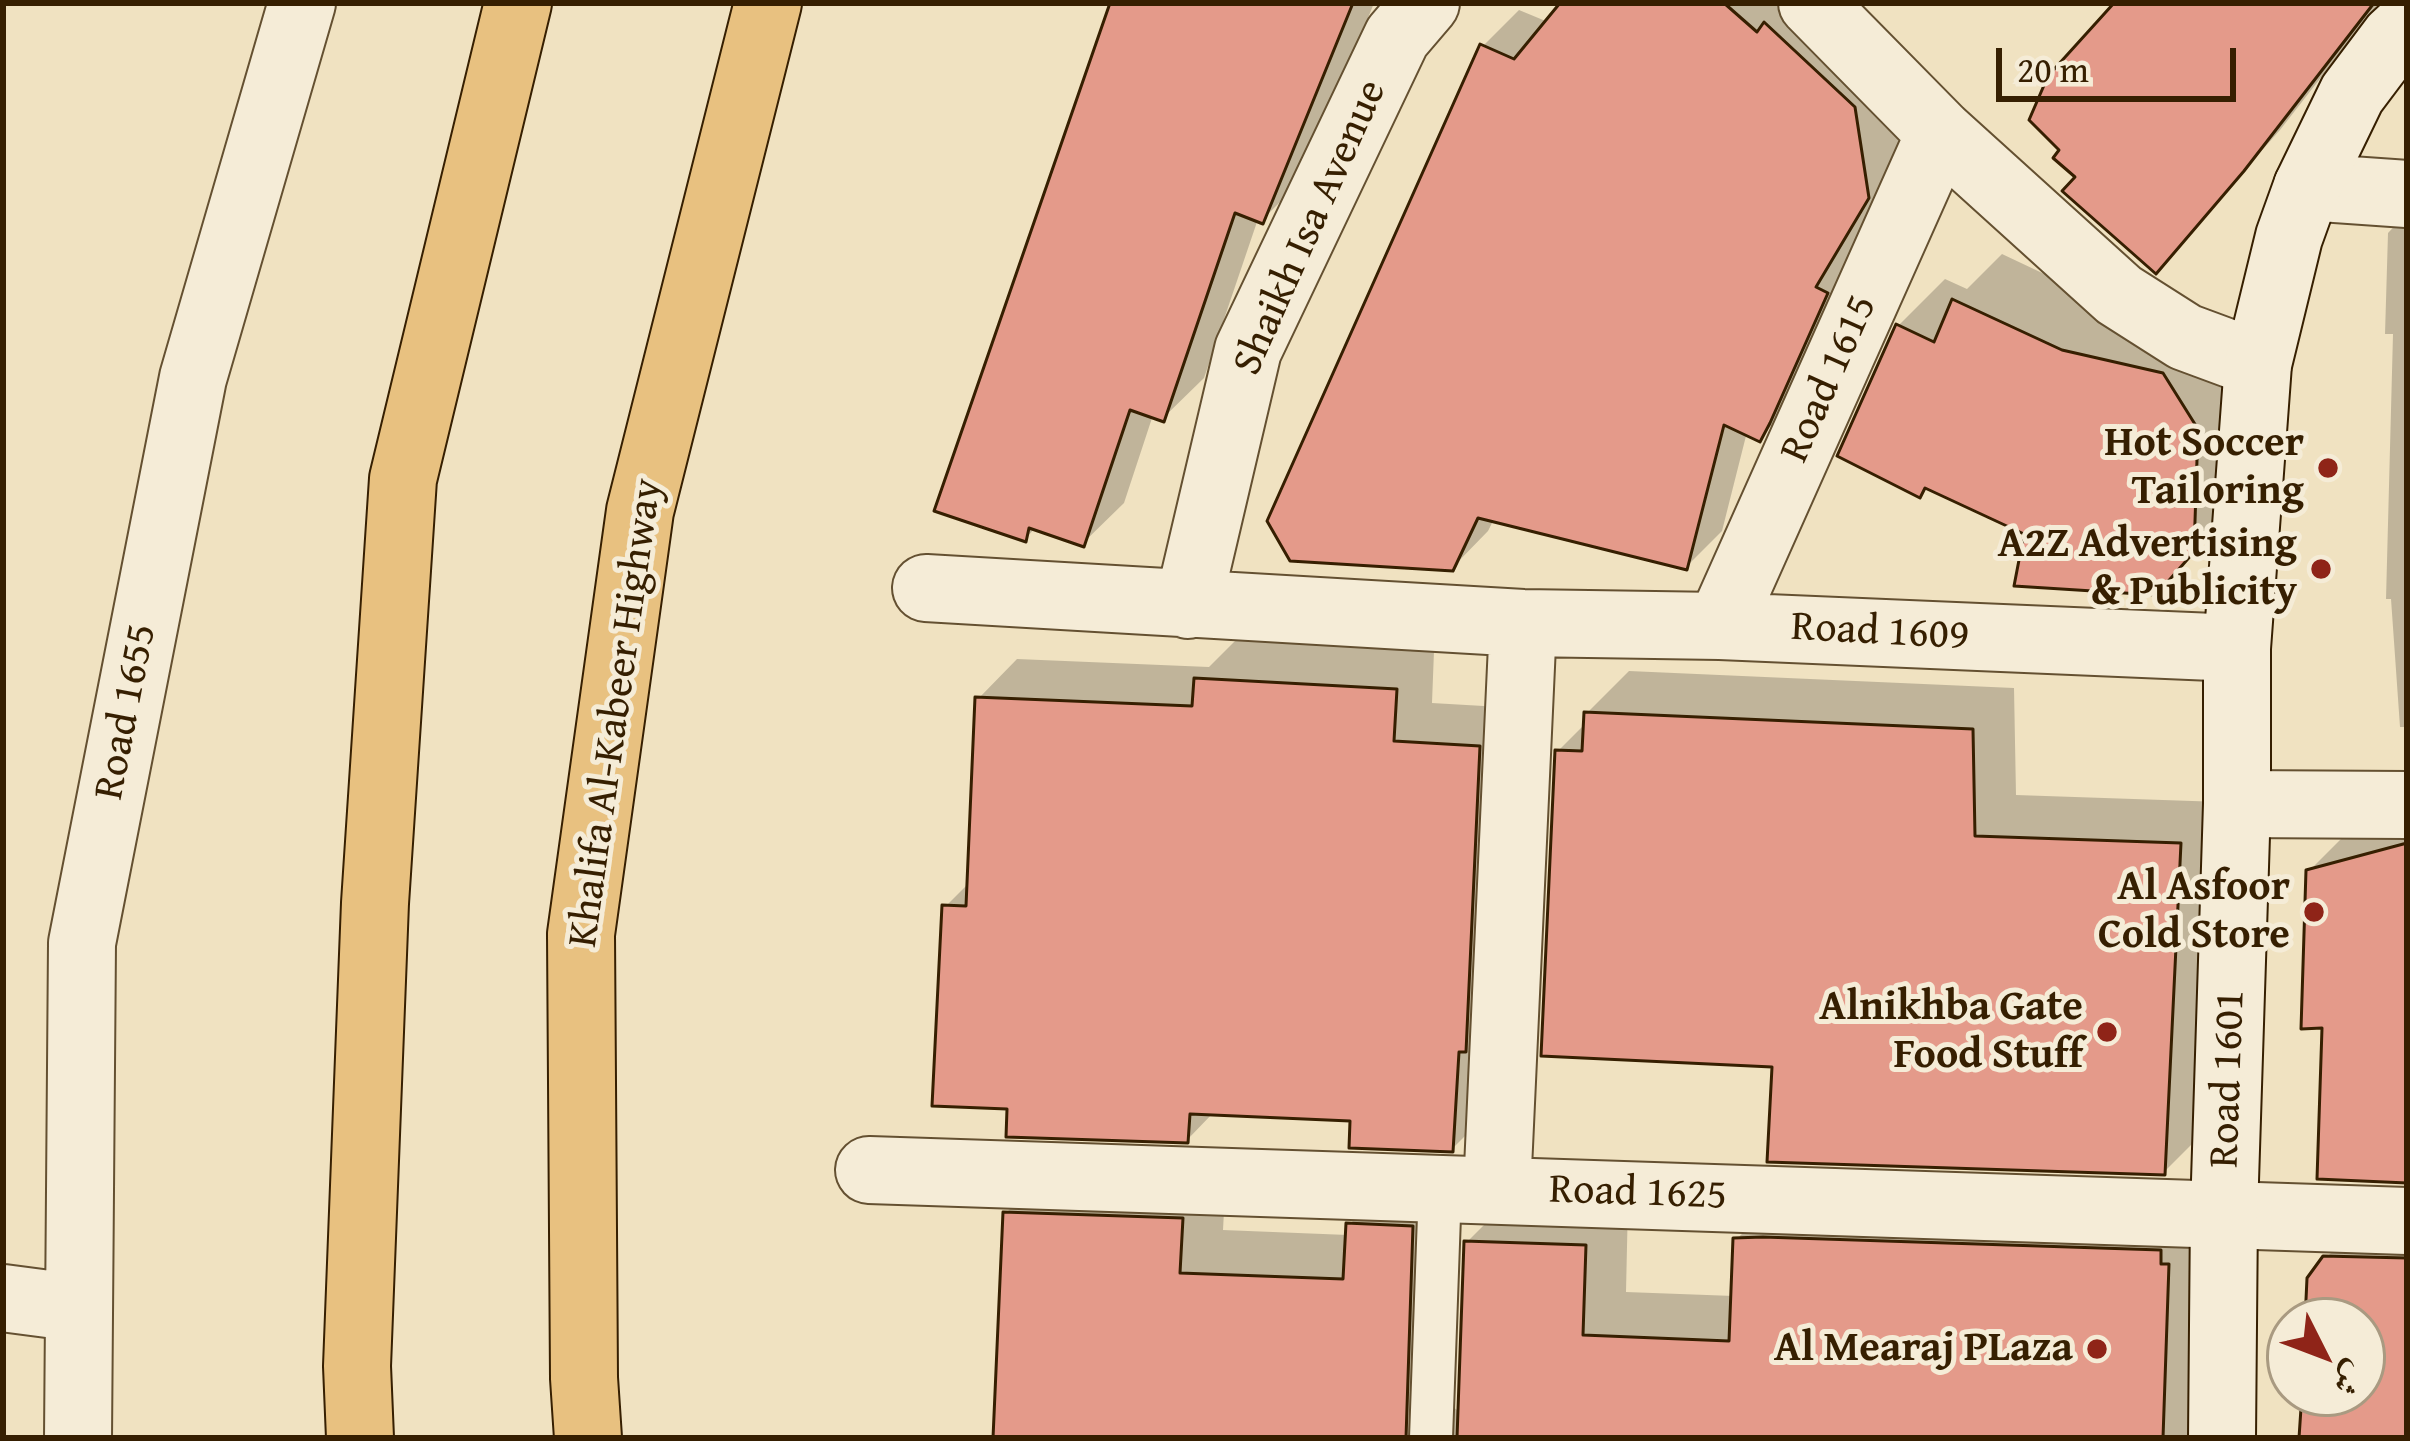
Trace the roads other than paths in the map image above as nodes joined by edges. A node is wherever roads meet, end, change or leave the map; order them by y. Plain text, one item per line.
1 (302, 3) edge
2 (518, 3) edge
3 (768, 3) edge
4 (1426, 3) edge
5 (1812, 3) edge
6 (2407, 26) edge
7 (1940, 133) junction
8 (2307, 188) junction
9 (2407, 194) edge
10 (2258, 364) junction
11 (926, 587) dead end
12 (1188, 605) junction
13 (1523, 623) junction
14 (1720, 626) junction
15 (2237, 649) junction
16 (2237, 804) junction
17 (2407, 806) edge
18 (869, 1170) dead end
19 (1468, 1189) junction
20 (2224, 1212) junction
21 (2407, 1221) edge
22 (3, 1298) edge
23 (79, 1308) junction
24 (78, 1438) edge
25 (360, 1438) edge
26 (588, 1438) edge
27 (1431, 1438) edge
28 (2222, 1438) edge

1 - 23 street, Road 1655
2 - 25 main road
3 - 26 main road, Khalifa Al-Kabeer Highway
4 - 12 street, Shaikh Isa Avenue
5 - 7 street
6 - 8 street
7 - 10 street
7 - 14 street, Road 1615
8 - 9 street
8 - 10 street
10 - 15 street
11 - 12 street, Road 1609
12 - 13 street, Road 1609
13 - 14 street, Road 1609
13 - 19 street
14 - 15 street, Road 1609
15 - 16 street, Road 1601
16 - 17 street
16 - 20 street, Road 1601
18 - 19 street, Road 1625
19 - 20 street, Road 1625
19 - 27 lane
20 - 21 street, Road 1625
20 - 28 street, Road 1601
22 - 23 street
23 - 24 street, Road 1655

